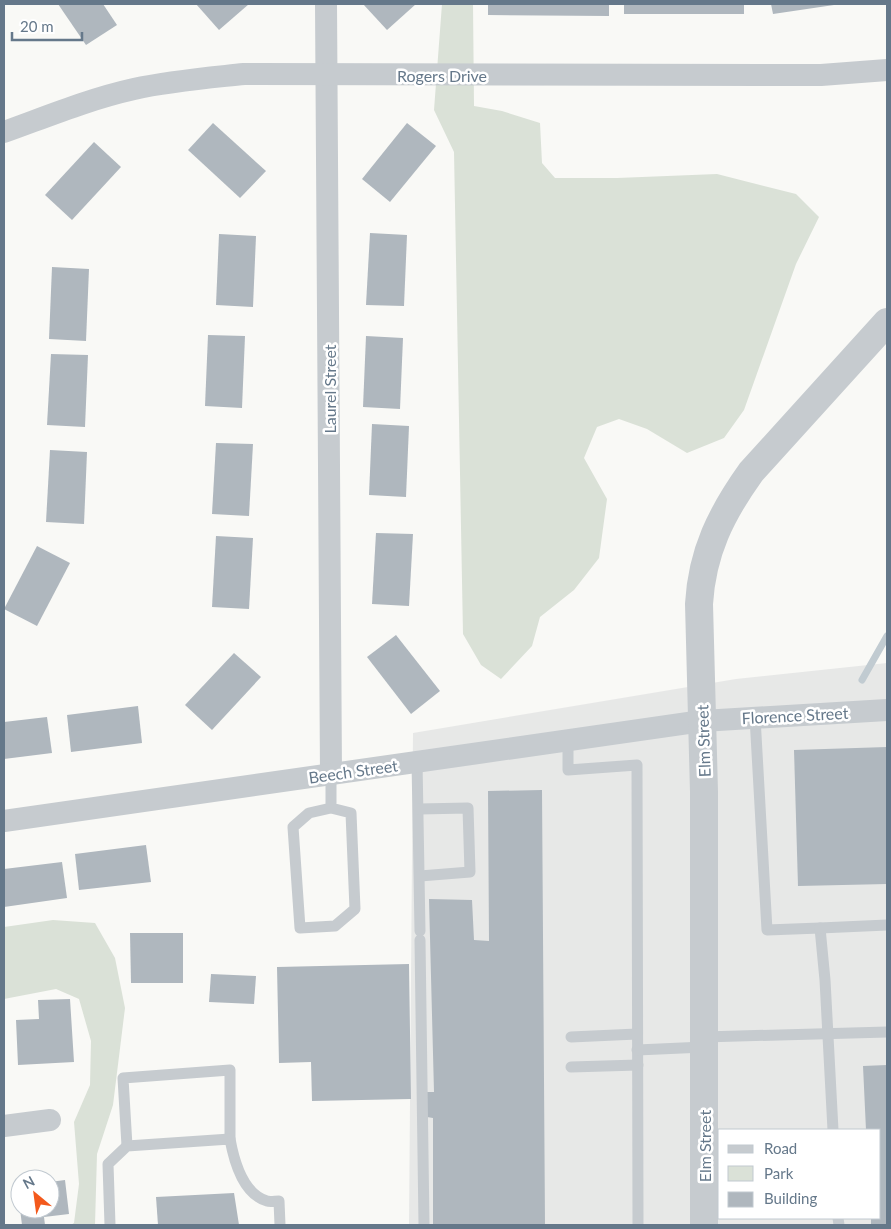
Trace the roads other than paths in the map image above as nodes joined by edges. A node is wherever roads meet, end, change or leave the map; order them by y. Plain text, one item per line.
1 (326, 4) edge
2 (887, 70) edge
3 (326, 75) junction
4 (4, 132) edge
5 (887, 322) edge
6 (887, 710) edge
7 (755, 717) junction
8 (702, 721) junction
9 (568, 740) junction
10 (417, 761) junction
11 (331, 774) junction
12 (331, 808) junction
13 (419, 809) junction
14 (4, 821) edge
15 (420, 876) junction
16 (887, 925) edge
17 (820, 928) junction
18 (887, 1032) edge
19 (637, 1034) junction
20 (828, 1034) junction
21 (570, 1037) dead end
22 (704, 1042) junction
23 (638, 1050) junction
24 (638, 1065) junction
25 (571, 1068) dead end
26 (50, 1120) dead end
27 (4, 1126) edge
28 (833, 1129) edge
29 (230, 1139) junction
30 (127, 1146) junction
31 (110, 1225) edge
32 (280, 1225) edge
33 (424, 1225) edge
34 (638, 1225) edge
35 (704, 1225) edge

1 - 3 street, Laurel Street
2 - 3 street, Rogers Drive
3 - 4 street, Rogers Drive
3 - 11 street, Laurel Street
5 - 8 street, Elm Street
6 - 7 street, Florence Street
7 - 8 street, Florence Street
7 - 17 lane
8 - 9 street, Beech Street
8 - 22 street, Elm Street
9 - 10 street, Beech Street
9 - 19 lane
10 - 11 street, Beech Street
10 - 13 lane
11 - 12 lane
11 - 14 street, Beech Street
12 - 12 lane
13 - 15 lane
13 - 15 lane
15 - 33 lane
16 - 17 lane
17 - 20 lane
18 - 20 lane
19 - 21 lane
19 - 23 lane
20 - 22 lane
20 - 28 lane
22 - 23 lane
22 - 35 street, Elm Street
23 - 24 lane
24 - 25 lane
24 - 34 lane
26 - 27 street
29 - 30 lane
29 - 30 lane
29 - 32 lane
30 - 31 lane

